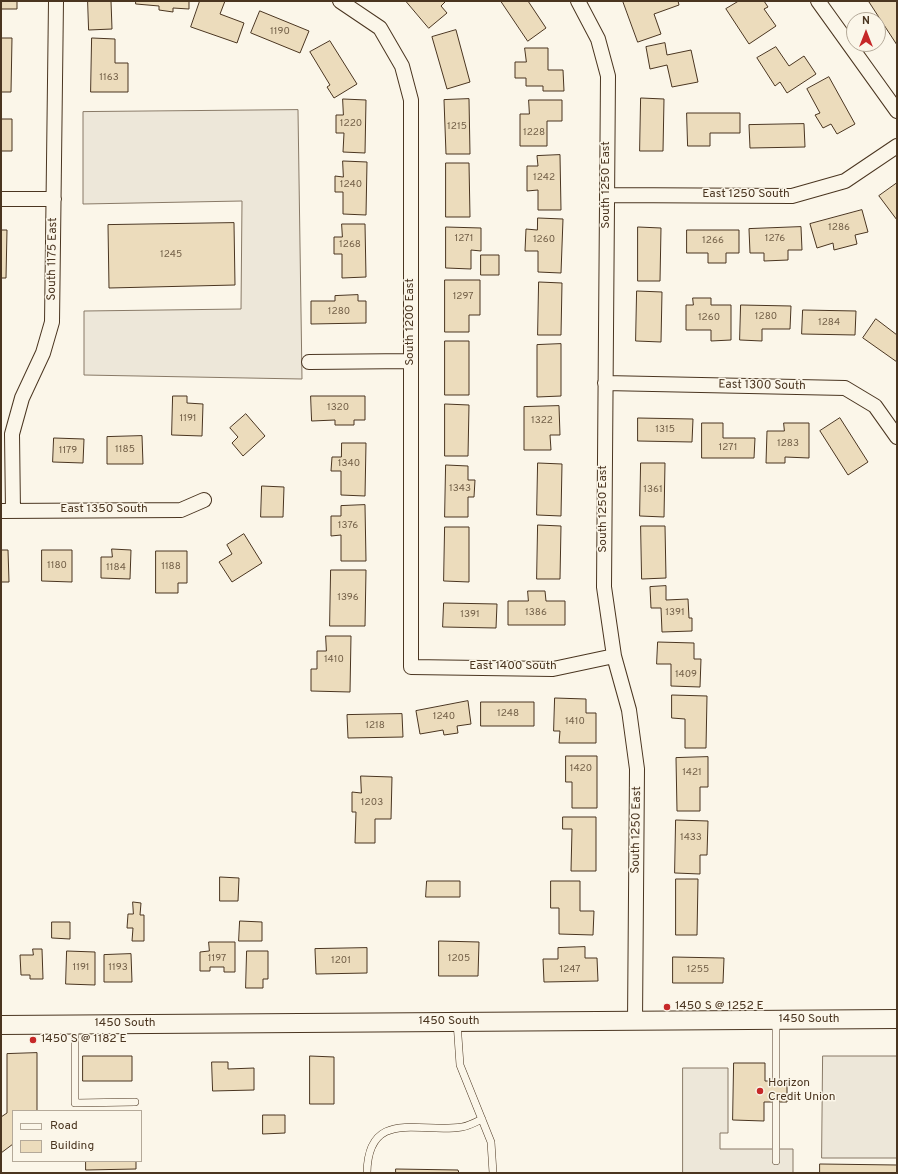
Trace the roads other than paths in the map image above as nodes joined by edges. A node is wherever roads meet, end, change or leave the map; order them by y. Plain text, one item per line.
1 (56, 1) edge
2 (578, 1) edge
3 (818, 1) edge
4 (342, 2) edge
5 (897, 111) edge
6 (897, 146) edge
7 (607, 195) junction
8 (1, 199) edge
9 (54, 199) junction
10 (411, 361) junction
11 (309, 362) dead end
12 (605, 383) junction
13 (897, 437) edge
14 (204, 500) dead end
15 (7, 511) edge
16 (614, 656) junction
17 (411, 666) joint
18 (897, 1019) edge
19 (776, 1020) junction
20 (635, 1021) junction
21 (457, 1022) junction
22 (75, 1024) junction
23 (1, 1025) edge
24 (776, 1081) dead end
25 (135, 1102) dead end
26 (776, 1103) dead end
27 (482, 1119) junction
28 (776, 1161) dead end
29 (368, 1173) edge
30 (493, 1173) edge

1 - 9 street, South 1175 East
2 - 7 street, South 1250 East
3 - 5 street
4 - 10 street, South 1200 East
6 - 7 street, East 1250 South
7 - 12 street, South 1250 East
8 - 9 street
9 - 15 street, South 1175 East
10 - 11 street
10 - 17 street, South 1200 East
12 - 13 street, East 1300 South
12 - 16 street, South 1250 East
14 - 15 street, East 1350 South
16 - 17 street, East 1400 South
16 - 20 street, South 1250 East
18 - 19 street, 1450 South
19 - 20 street, 1450 South
19 - 24 lane
20 - 21 street, 1450 South
21 - 22 street, 1450 South
21 - 27 lane
22 - 23 street, 1450 South
22 - 25 lane
26 - 28 lane
27 - 29 lane
27 - 30 lane

